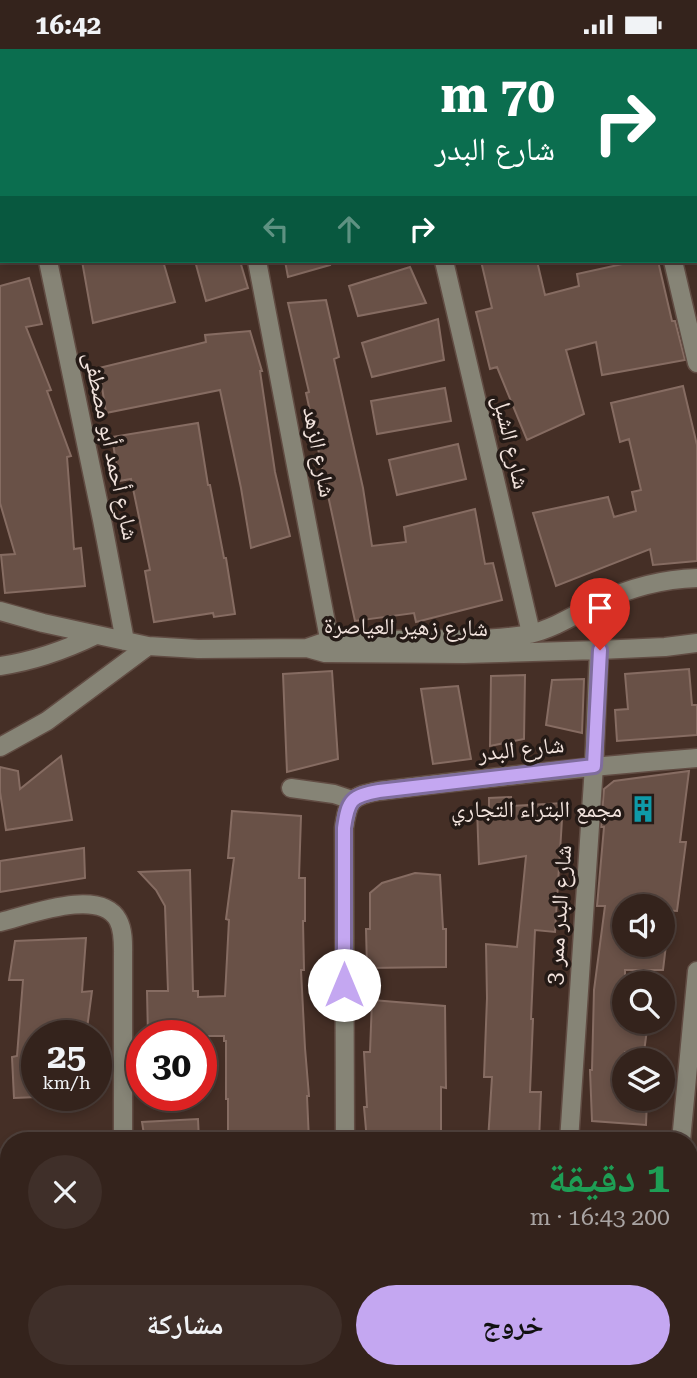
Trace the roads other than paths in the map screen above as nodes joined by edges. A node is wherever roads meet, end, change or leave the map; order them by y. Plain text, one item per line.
1 (48, 263) edge
2 (257, 263) edge
3 (444, 263) edge
4 (673, 263) edge
5 (697, 363) edge
6 (697, 578) edge
7 (0, 611) edge
8 (531, 633) junction
9 (96, 635) junction
10 (125, 641) junction
11 (697, 643) edge
12 (148, 646) junction
13 (464, 646) junction
14 (331, 647) junction
15 (600, 650) junction
16 (0, 666) edge
17 (0, 747) edge
18 (697, 758) edge
19 (594, 766) junction
20 (291, 788) dead end
21 (352, 800) junction
22 (0, 922) edge
23 (697, 971) edge
24 (123, 1132) edge
25 (345, 1132) edge
26 (570, 1132) edge
27 (682, 1132) edge

1 - 10 street, شارع أحمد أبو مصطفى
2 - 14 street, شارع الزهد
3 - 8 street, شارع الشبل
4 - 5 street
6 - 8 street, شارع زهير العياصرة
7 - 9 street
8 - 13 street, شارع زهير العياصرة
9 - 10 street
9 - 16 street
10 - 12 street
11 - 15 street, شارع زهير العياصرة
12 - 14 street, شارع زهير العياصرة
12 - 17 street
13 - 14 street, شارع زهير العياصرة
13 - 15 street, شارع زهير العياصرة
15 - 19 street, شارع البدر ممر 3
18 - 19 street, شارع البدر
19 - 21 street, شارع البدر
19 - 26 street, شارع البدر ممر 3
20 - 21 street, شارع البدر
21 - 25 street
22 - 24 street
23 - 27 street

